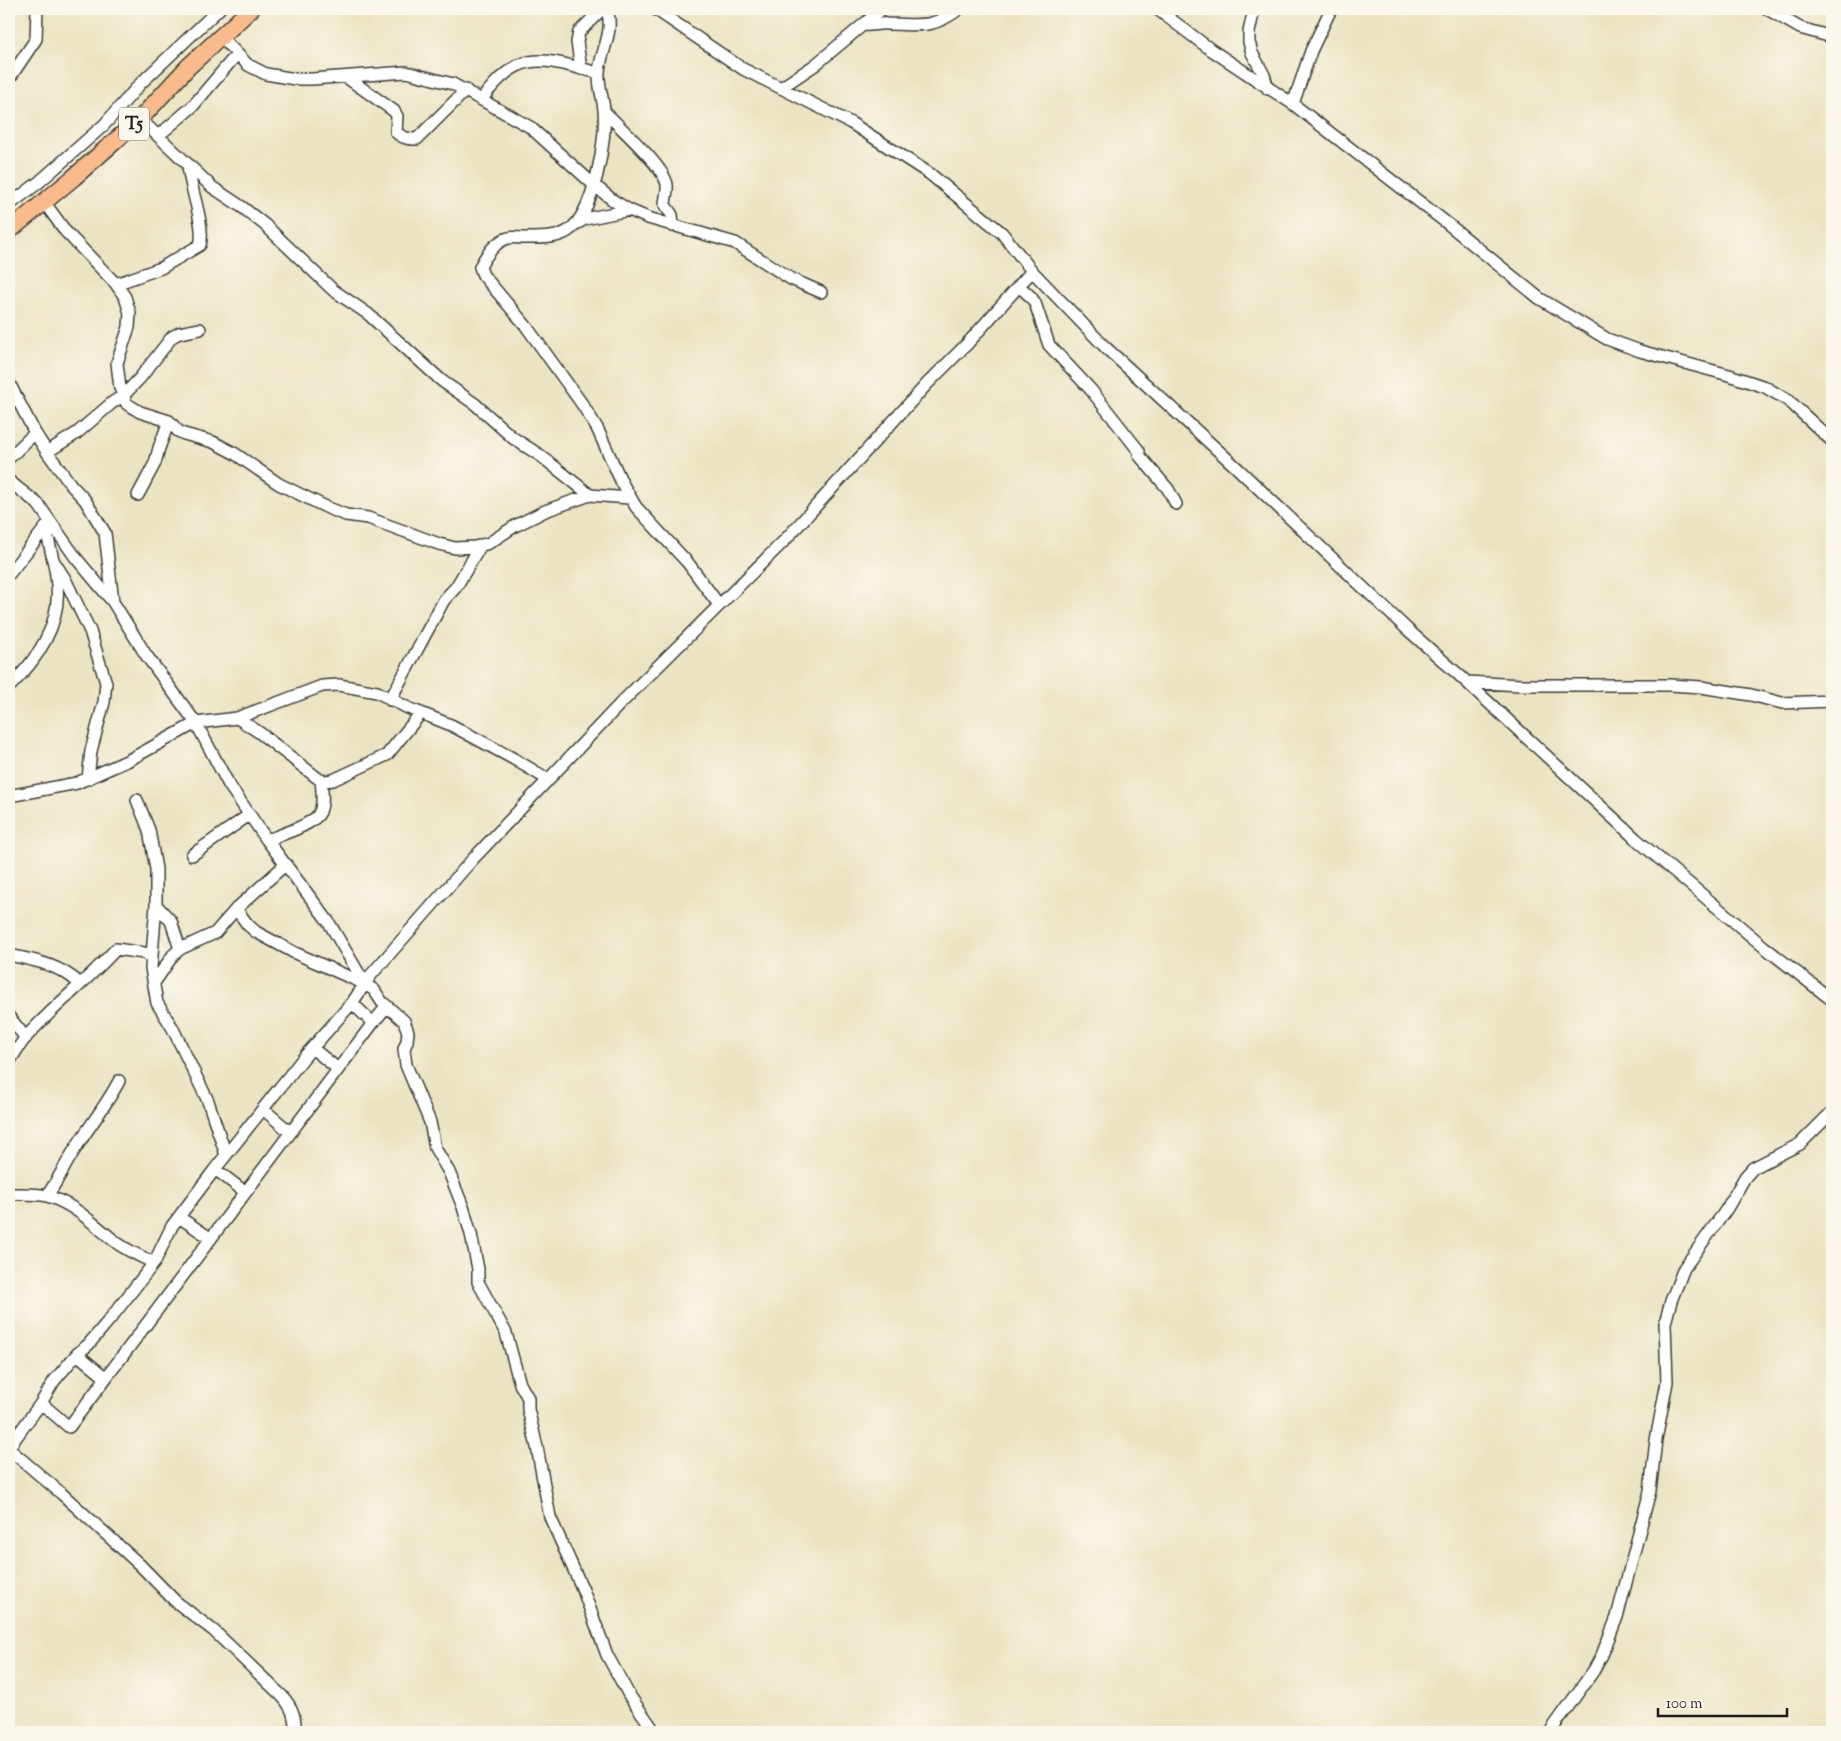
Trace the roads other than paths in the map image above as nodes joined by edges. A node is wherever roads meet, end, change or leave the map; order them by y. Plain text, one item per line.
1 (37, 9) edge
2 (219, 9) edge
3 (251, 9) edge
4 (602, 9) edge
5 (608, 9) edge
6 (656, 9) edge
7 (882, 9) edge
8 (959, 9) edge
9 (1157, 9) edge
10 (1254, 9) edge
11 (1331, 9) edge
12 (1767, 9) edge
13 (863, 25) junction
14 (221, 37) junction
15 (1832, 37) edge
16 (237, 54) junction
17 (580, 69) junction
18 (599, 74) junction
19 (346, 77) junction
20 (9, 79) edge
21 (782, 87) junction
22 (1268, 89) junction
23 (466, 90) junction
24 (482, 99) junction
25 (1293, 104) junction
26 (604, 111) junction
27 (140, 119) junction
28 (158, 136) junction
29 (188, 164) junction
30 (594, 184) junction
31 (44, 202) junction
32 (9, 206) edge
33 (629, 210) junction
34 (576, 224) junction
35 (11, 226) edge
36 (673, 226) junction
37 (1032, 270) junction
38 (116, 284) junction
39 (1019, 286) junction
40 (821, 292) dead end
41 (200, 329) dead end
42 (9, 383) edge
43 (123, 396) junction
44 (169, 421) junction
45 (35, 433) junction
46 (1832, 441) edge
47 (47, 452) junction
48 (9, 458) edge
49 (9, 481) edge
50 (138, 495) dead end
51 (590, 495) junction
52 (629, 498) junction
53 (1176, 504) dead end
54 (48, 525) junction
55 (481, 545) junction
56 (53, 560) junction
57 (9, 574) edge
58 (113, 602) junction
59 (720, 605) junction
60 (1467, 682) junction
61 (9, 687) edge
62 (390, 700) junction
63 (1832, 701) edge
64 (421, 712) junction
65 (236, 718) junction
66 (196, 724) junction
67 (88, 779) junction
68 (321, 780) junction
69 (548, 780) junction
70 (9, 796) edge
71 (138, 800) dead end
72 (249, 814) junction
73 (267, 840) junction
74 (192, 855) dead end
75 (286, 864) junction
76 (156, 905) junction
77 (236, 909) junction
78 (180, 949) junction
79 (9, 955) edge
80 (151, 957) junction
81 (154, 983) junction
82 (80, 984) junction
83 (365, 984) junction
84 (1832, 1000) edge
85 (352, 1003) junction
86 (387, 1006) junction
87 (9, 1017) edge
88 (372, 1022) junction
89 (26, 1038) junction
90 (312, 1048) junction
91 (9, 1062) edge
92 (338, 1069) junction
93 (119, 1081) dead end
94 (263, 1110) junction
95 (1832, 1112) edge
96 (290, 1132) junction
97 (226, 1155) junction
98 (215, 1169) junction
99 (245, 1192) junction
100 (9, 1194) edge
101 (47, 1196) junction
102 (180, 1217) junction
103 (210, 1238) junction
104 (154, 1263) junction
105 (77, 1354) junction
106 (106, 1378) junction
107 (41, 1403) junction
108 (9, 1448) edge
109 (295, 1732) edge
110 (654, 1732) edge
111 (1550, 1732) edge

1 - 20 street
2 - 32 street
3 - 14 highway, T5
4 - 17 street
5 - 18 street
6 - 21 street
7 - 13 street
8 - 13 street
9 - 22 street
10 - 22 street
11 - 25 street
12 - 15 street
13 - 21 street
14 - 16 street
14 - 27 highway, T5
16 - 19 street
16 - 28 street
17 - 18 street
17 - 24 street
18 - 26 street
19 - 23 street
19 - 23 street
21 - 37 street
22 - 25 street
23 - 24 street
24 - 30 street
25 - 46 street
26 - 30 street
26 - 36 street
27 - 28 street
27 - 31 highway, T5
28 - 29 street
29 - 38 street
29 - 51 street
30 - 33 street
30 - 34 street
31 - 35 highway, T5
31 - 38 street
33 - 34 street
33 - 36 street
34 - 52 street
36 - 40 street
37 - 39 street
37 - 60 street
38 - 43 street
39 - 53 street
39 - 59 street
41 - 43 street
42 - 45 street
43 - 44 street
43 - 47 street
44 - 50 street
44 - 55 street
45 - 47 street
45 - 48 street
47 - 58 street
49 - 54 street
51 - 52 street
51 - 55 street
52 - 59 street
54 - 56 street
54 - 57 street
54 - 58 street
55 - 62 street
56 - 61 street
56 - 67 street
58 - 66 street
59 - 69 street
60 - 63 street
60 - 84 street
62 - 64 street
62 - 65 street
64 - 68 street
64 - 69 street
65 - 66 street
65 - 68 street
66 - 67 street
66 - 72 street
67 - 70 street
68 - 73 street
69 - 83 street
71 - 76 street
72 - 73 street
72 - 74 street
73 - 75 street
75 - 77 street
75 - 83 street
76 - 78 street
76 - 80 street
77 - 78 street
77 - 83 street
78 - 81 street
79 - 82 street
80 - 81 street
80 - 82 street
81 - 97 street
82 - 89 street
83 - 85 street
83 - 86 street
85 - 88 street
85 - 90 street
86 - 88 street
86 - 110 street
87 - 89 street
88 - 92 street
89 - 91 street
90 - 92 street
90 - 94 street
92 - 96 street
93 - 101 street
94 - 96 street
94 - 97 street
95 - 111 street
96 - 99 street
97 - 98 street
98 - 99 street
98 - 102 street
99 - 103 street
100 - 101 street
101 - 104 street
102 - 103 street
102 - 104 street
103 - 106 street
104 - 105 street
105 - 106 street
105 - 107 street
106 - 107 street
107 - 108 street
108 - 109 street

